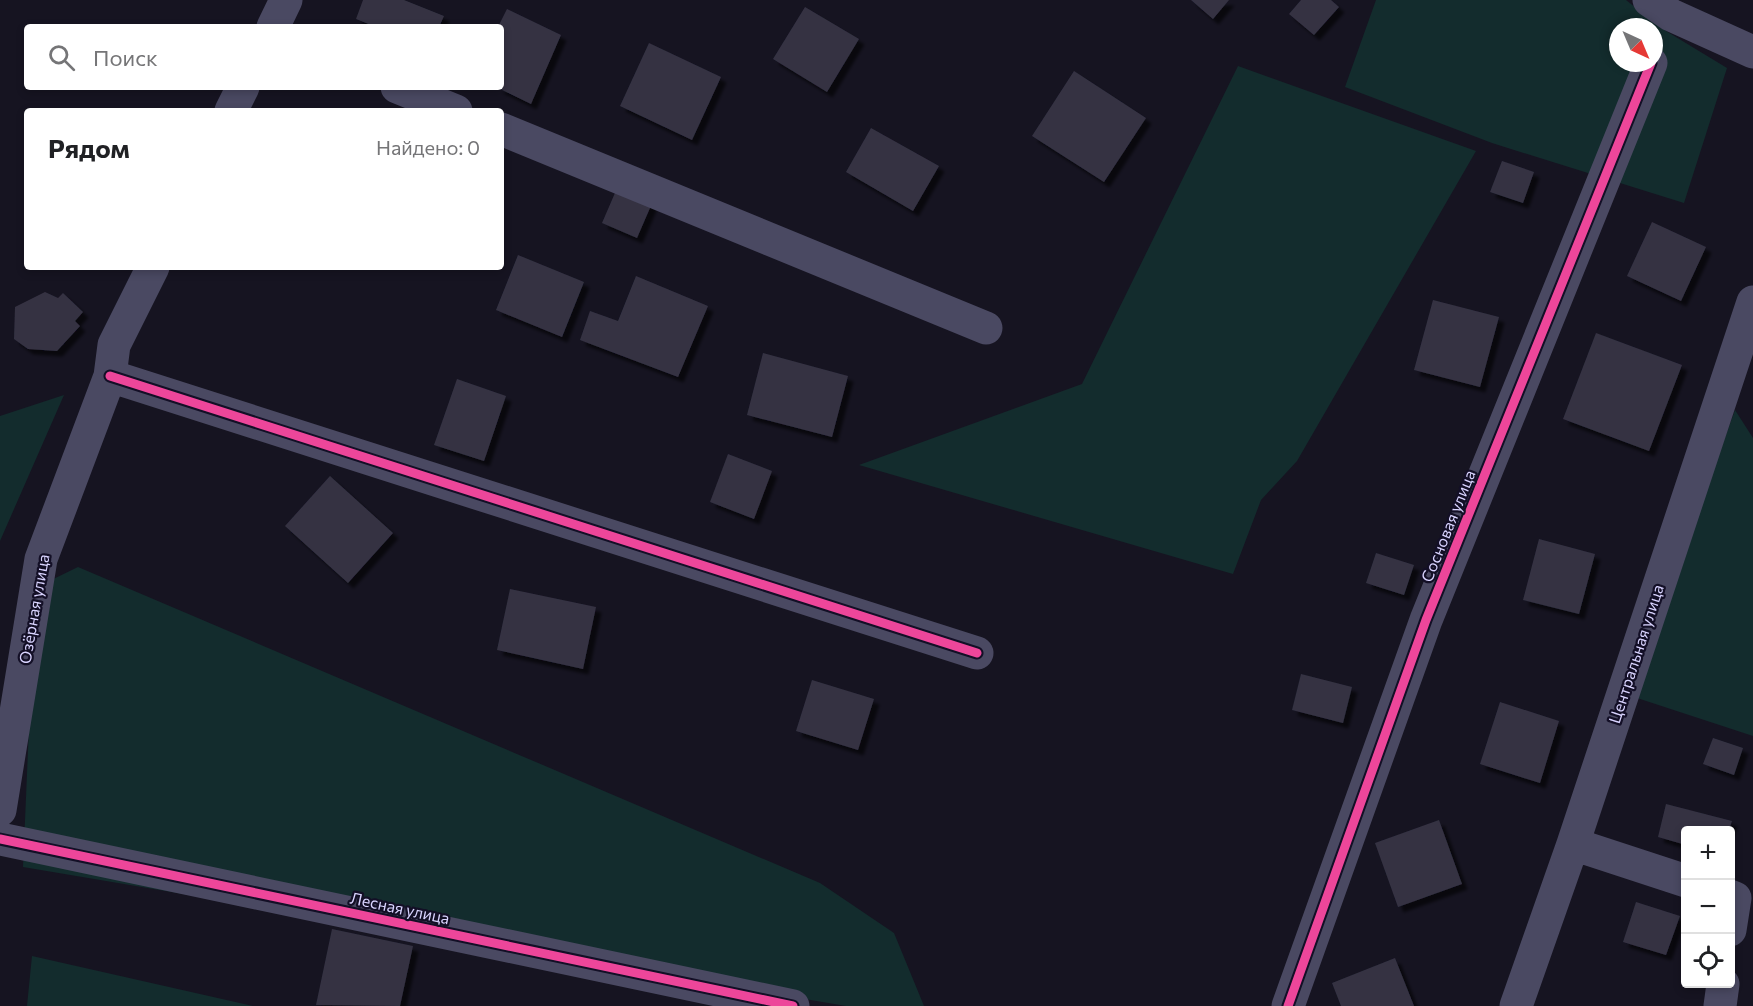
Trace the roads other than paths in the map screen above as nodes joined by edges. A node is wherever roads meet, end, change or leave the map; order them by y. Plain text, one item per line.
1 (286, 0) edge
2 (1660, 8) edge
3 (274, 24) edge
4 (1753, 52) edge
5 (1647, 72) edge
6 (242, 90) edge
7 (404, 90) edge
8 (232, 108) edge
9 (449, 108) edge
10 (504, 130) edge
11 (152, 270) edge
12 (1753, 302) edge
13 (986, 328) dead end
14 (112, 361) junction
15 (977, 653) dead end
16 (0, 810) edge
17 (0, 839) edge
18 (1573, 844) junction
19 (1683, 880) edge
20 (1722, 988) edge
21 (793, 1006) edge
22 (1288, 1006) edge
23 (1516, 1006) edge
24 (1720, 1006) edge

1 - 3 street
2 - 4 street
5 - 22 street, Сосновая улица
6 - 8 street
7 - 9 street
10 - 13 street
11 - 14 street, Озёрная улица
12 - 18 street, Центральная улица
14 - 15 street
14 - 16 street, Озёрная улица
17 - 21 street, Лесная улица
18 - 19 street
18 - 23 street, Центральная улица
20 - 24 street

